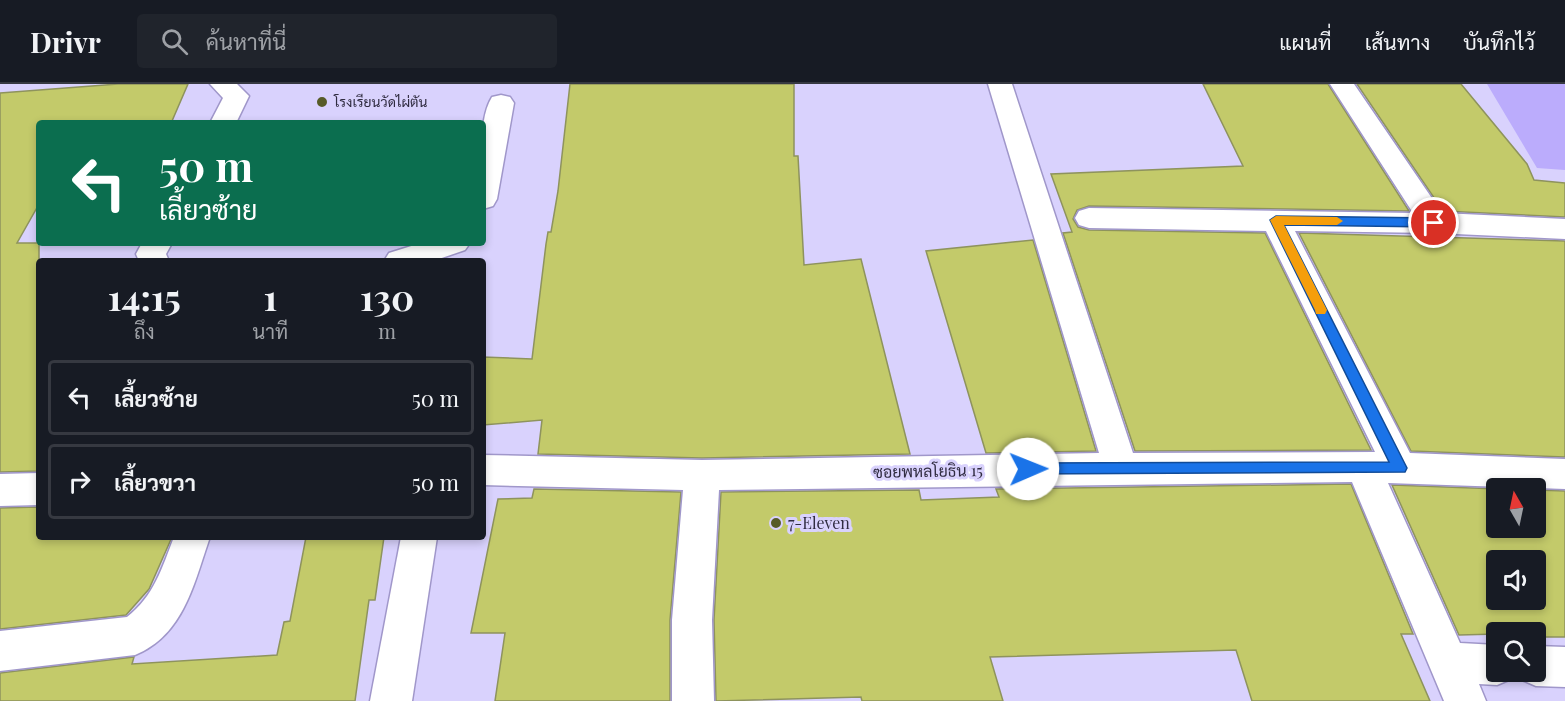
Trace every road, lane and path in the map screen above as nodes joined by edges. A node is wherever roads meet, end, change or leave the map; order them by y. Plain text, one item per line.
1 (1000, 84) edge
2 (1342, 84) edge
3 (233, 88) edge
4 (501, 103) dead end
5 (224, 120) edge
6 (486, 183) edge
7 (1089, 218) dead end
8 (1276, 220) junction
9 (1434, 223) junction
10 (1565, 229) edge
11 (446, 246) edge
12 (408, 258) edge
13 (1363, 467) junction
14 (1121, 468) junction
15 (1400, 468) junction
16 (495, 470) edge
17 (1565, 474) edge
18 (702, 475) junction
19 (36, 489) edge
20 (0, 490) edge
21 (191, 540) edge
22 (418, 540) edge
23 (0, 651) edge
24 (1449, 663) junction
25 (1486, 665) edge
26 (1546, 666) edge
27 (1565, 667) edge
28 (391, 701) edge
29 (693, 701) edge
30 (1465, 701) edge

1 - 14 street
2 - 9 street
3 - 5 street
4 - 6 street
7 - 8 street
8 - 9 street
8 - 15 street
9 - 10 street
11 - 12 street
13 - 14 street, ซอยพหลโยธิน 15
13 - 15 street, ซอยพหลโยธิน 15
13 - 24 street
14 - 18 street, ซอยพหลโยธิน 15
15 - 17 street, ซอยพหลโยธิน 15
16 - 18 street, ซอยพหลโยธิน 15
18 - 29 street
19 - 20 street
21 - 23 street
22 - 28 street
24 - 25 street
24 - 30 street
26 - 27 street

